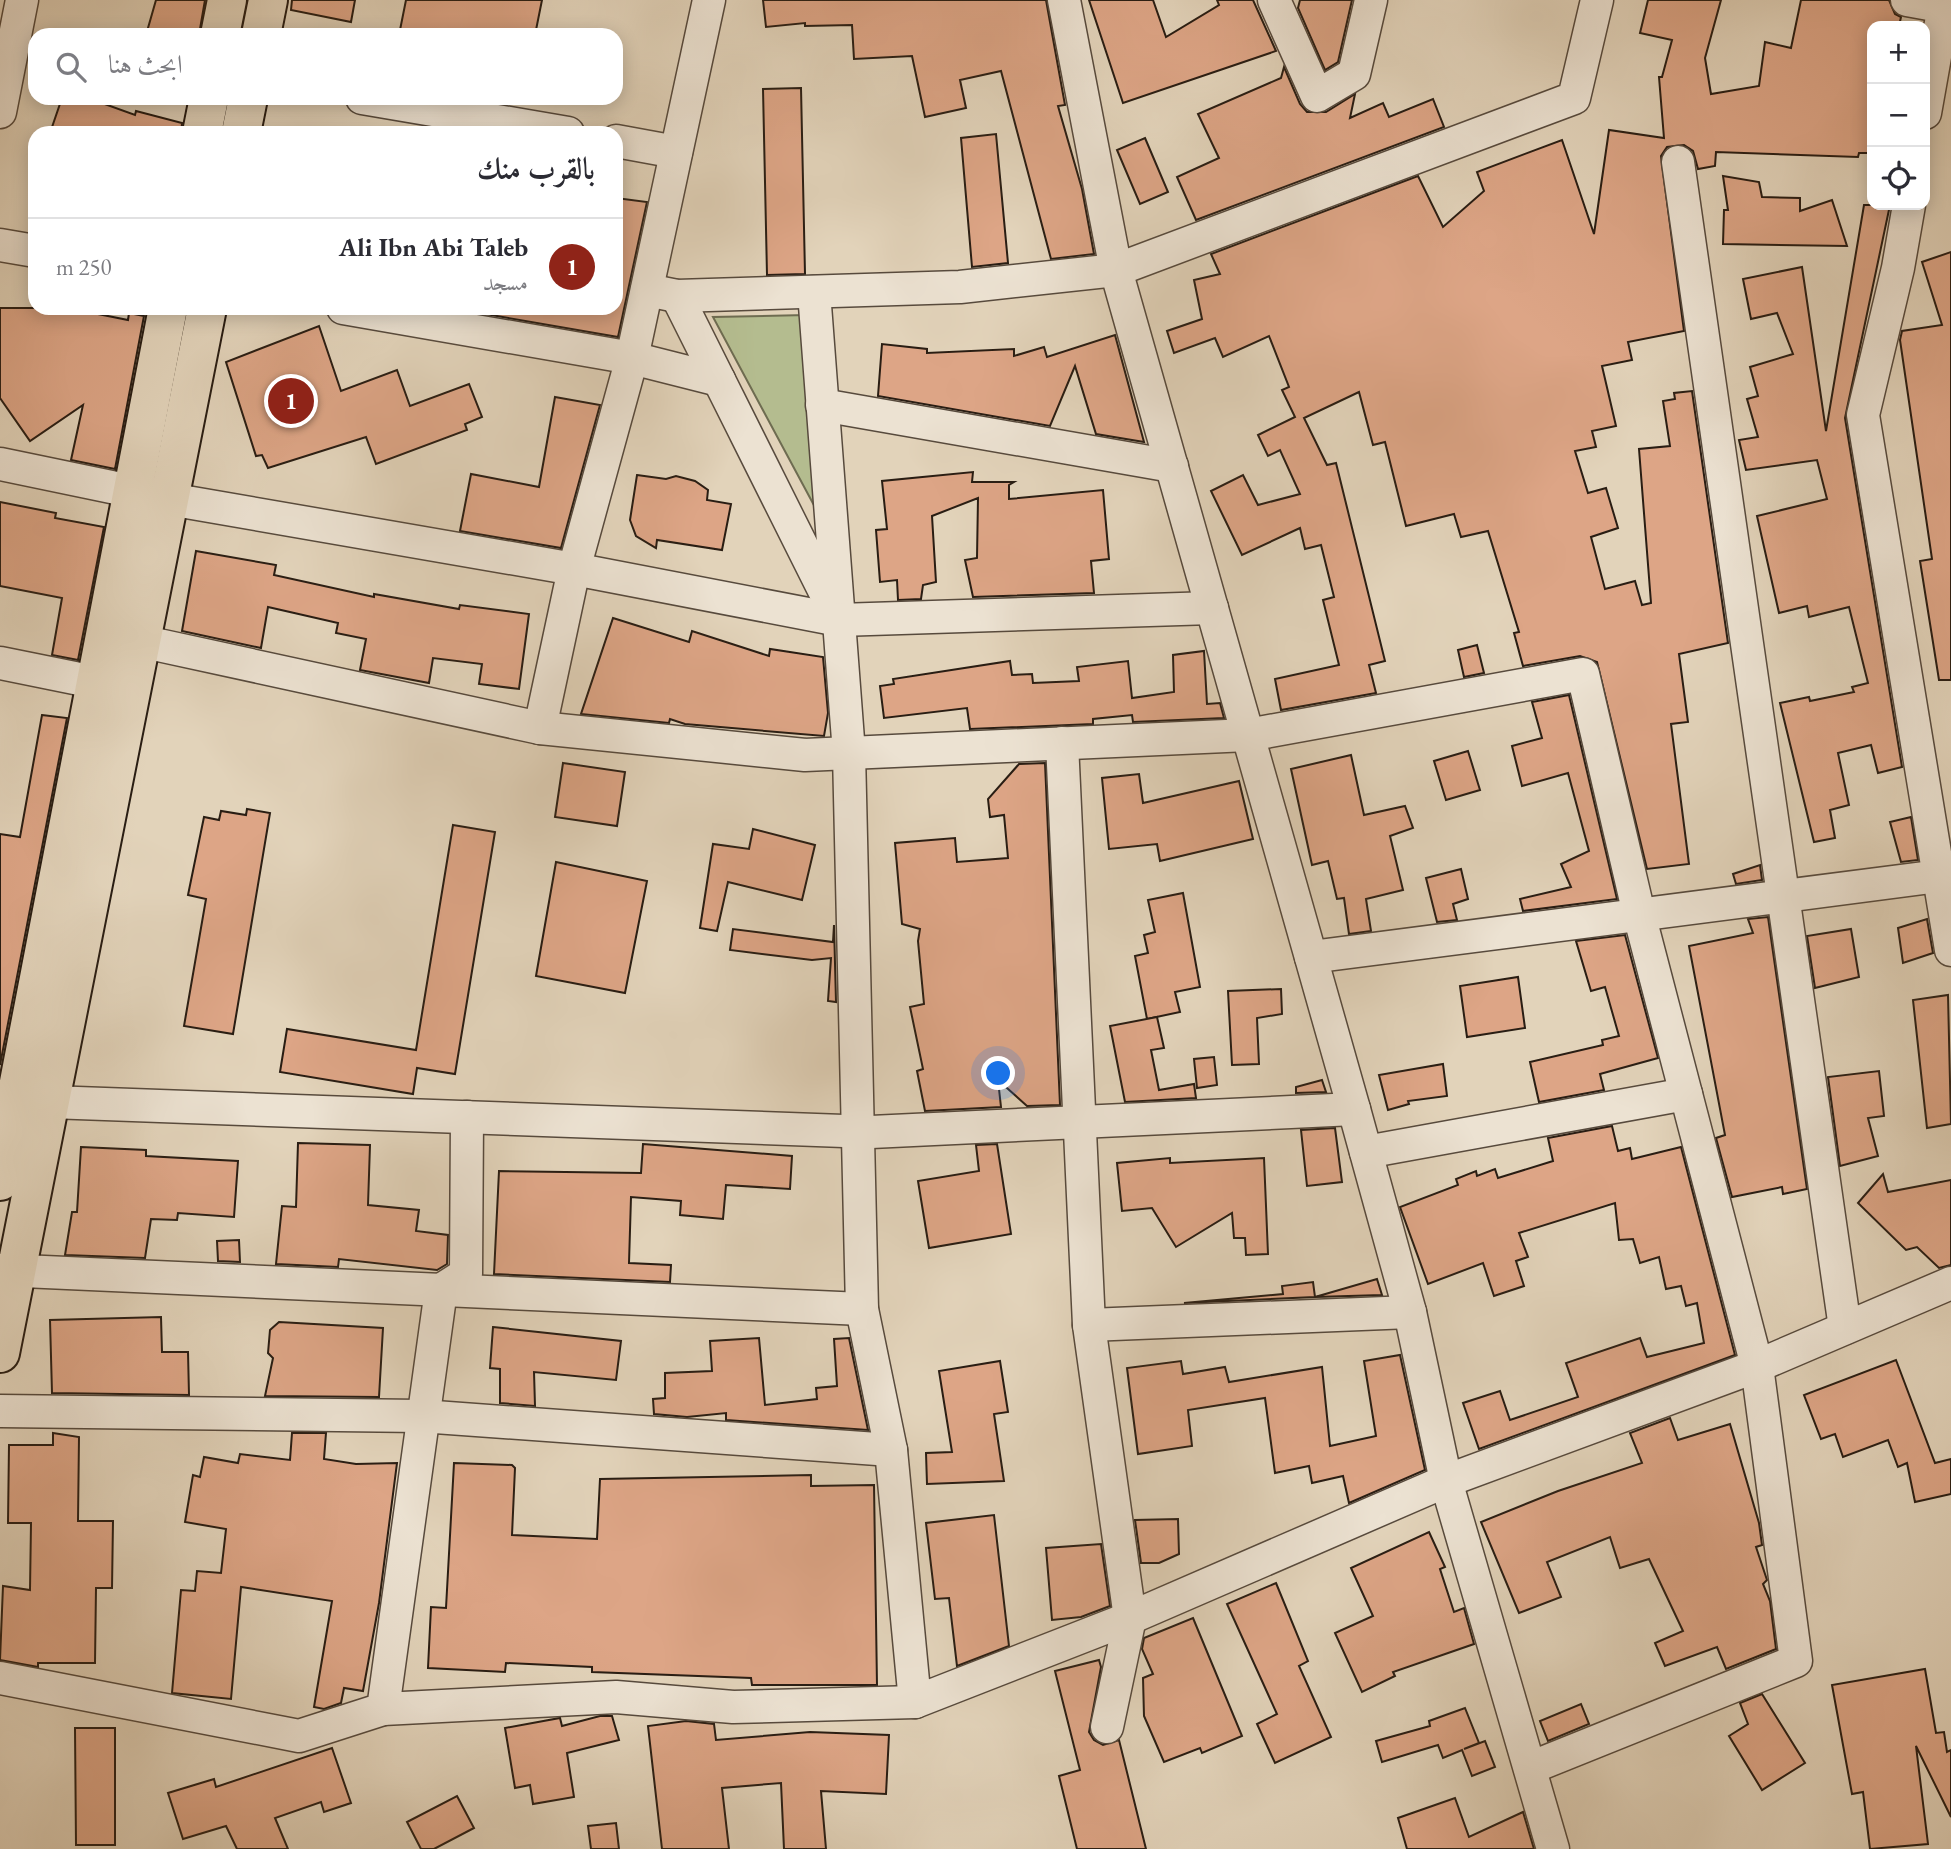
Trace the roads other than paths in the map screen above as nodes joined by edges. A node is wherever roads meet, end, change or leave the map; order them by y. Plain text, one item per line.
1 (22, 0) edge
2 (227, 0) edge
3 (268, 0) edge
4 (709, 0) edge
5 (1064, 0) edge
6 (1274, 0) edge
7 (1371, 0) edge
8 (1597, 0) edge
9 (1907, 0) edge
10 (1946, 5) edge
11 (221, 28) edge
12 (262, 28) edge
13 (17, 34) edge
14 (1930, 87) edge
15 (207, 105) edge
16 (247, 105) edge
17 (403, 105) edge
18 (0, 112) edge
19 (203, 126) edge
20 (242, 126) edge
21 (527, 126) edge
22 (623, 142) edge
23 (676, 152) junction
24 (1678, 162) dead end
25 (1908, 210) edge
26 (0, 245) edge
27 (28, 250) edge
28 (1116, 270) junction
29 (814, 292) junction
30 (662, 293) junction
31 (167, 315) edge
32 (205, 315) edge
33 (383, 315) edge
34 (632, 358) junction
35 (719, 380) junction
36 (822, 405) junction
37 (0, 464) edge
38 (1172, 466) junction
39 (151, 496) junction
40 (574, 569) junction
41 (1212, 608) junction
42 (839, 620) junction
43 (141, 641) junction
44 (0, 663) edge
45 (114, 686) junction
46 (540, 728) junction
47 (1248, 735) junction
48 (1062, 743) junction
49 (849, 753) junction
50 (1939, 876) junction
51 (1783, 896) junction
52 (1639, 914) junction
53 (1951, 950) edge
54 (1311, 957) junction
55 (1686, 1094) junction
56 (22, 1096) edge
57 (1354, 1109) junction
58 (467, 1117) junction
59 (1079, 1122) junction
60 (858, 1131) junction
61 (1366, 1152) junction
62 (0, 1181) edge
63 (8, 1270) edge
64 (1951, 1283) edge
65 (441, 1290) junction
66 (862, 1309) junction
67 (1410, 1312) junction
68 (1089, 1325) junction
69 (1845, 1328) junction
70 (0, 1353) edge
71 (1757, 1366) junction
72 (0, 1411) edge
73 (421, 1416) junction
74 (891, 1450) junction
75 (1446, 1481) junction
76 (1130, 1618) junction
77 (0, 1678) edge
78 (915, 1702) junction
79 (383, 1709) junction
80 (1107, 1727) dead end
81 (1530, 1768) junction
82 (1553, 1849) edge

1 - 13 street
2 - 11 main road
3 - 12 main road
4 - 23 street
5 - 28 street
6 - 7 street
8 - 28 street
9 - 10 street
10 - 14 street
13 - 18 street
15 - 19 main road
16 - 20 main road
17 - 21 street
22 - 23 street
23 - 30 street
24 - 51 street
25 - 50 street
26 - 27 street
28 - 29 street
28 - 38 street
29 - 30 street
29 - 36 street
30 - 34 street
30 - 35 street
31 - 39 main road
32 - 39 main road
33 - 34 street
34 - 35 street
34 - 40 street
35 - 42 street
36 - 38 street
36 - 42 street
37 - 39 street
38 - 41 street
39 - 40 street
39 - 43 main road
39 - 45 main road
40 - 42 street
40 - 46 street
41 - 42 street
41 - 47 street
42 - 49 street
43 - 45 main road
43 - 46 street
44 - 45 street
45 - 56 main road
46 - 49 street
47 - 48 street
47 - 52 street
47 - 54 street
48 - 49 street
48 - 59 street
49 - 60 street
50 - 51 street
50 - 53 street
51 - 52 street
51 - 69 street
52 - 54 street
52 - 55 street
54 - 57 street
55 - 61 street
55 - 71 street
56 - 58 street
56 - 62 main road
56 - 63 main road
57 - 59 street
57 - 61 street
58 - 60 street
58 - 65 street
59 - 60 street
59 - 68 street
60 - 66 street
61 - 67 street
63 - 65 street
63 - 70 main road
64 - 69 street
65 - 66 street
65 - 73 street
66 - 74 street
67 - 68 street
67 - 75 street
68 - 76 street
69 - 71 street
71 - 75 street
71 - 81 street
72 - 73 street
73 - 74 street
73 - 79 street
74 - 78 street
75 - 76 street
75 - 81 street
76 - 78 street
76 - 80 street
77 - 79 street
78 - 79 street
81 - 82 street

